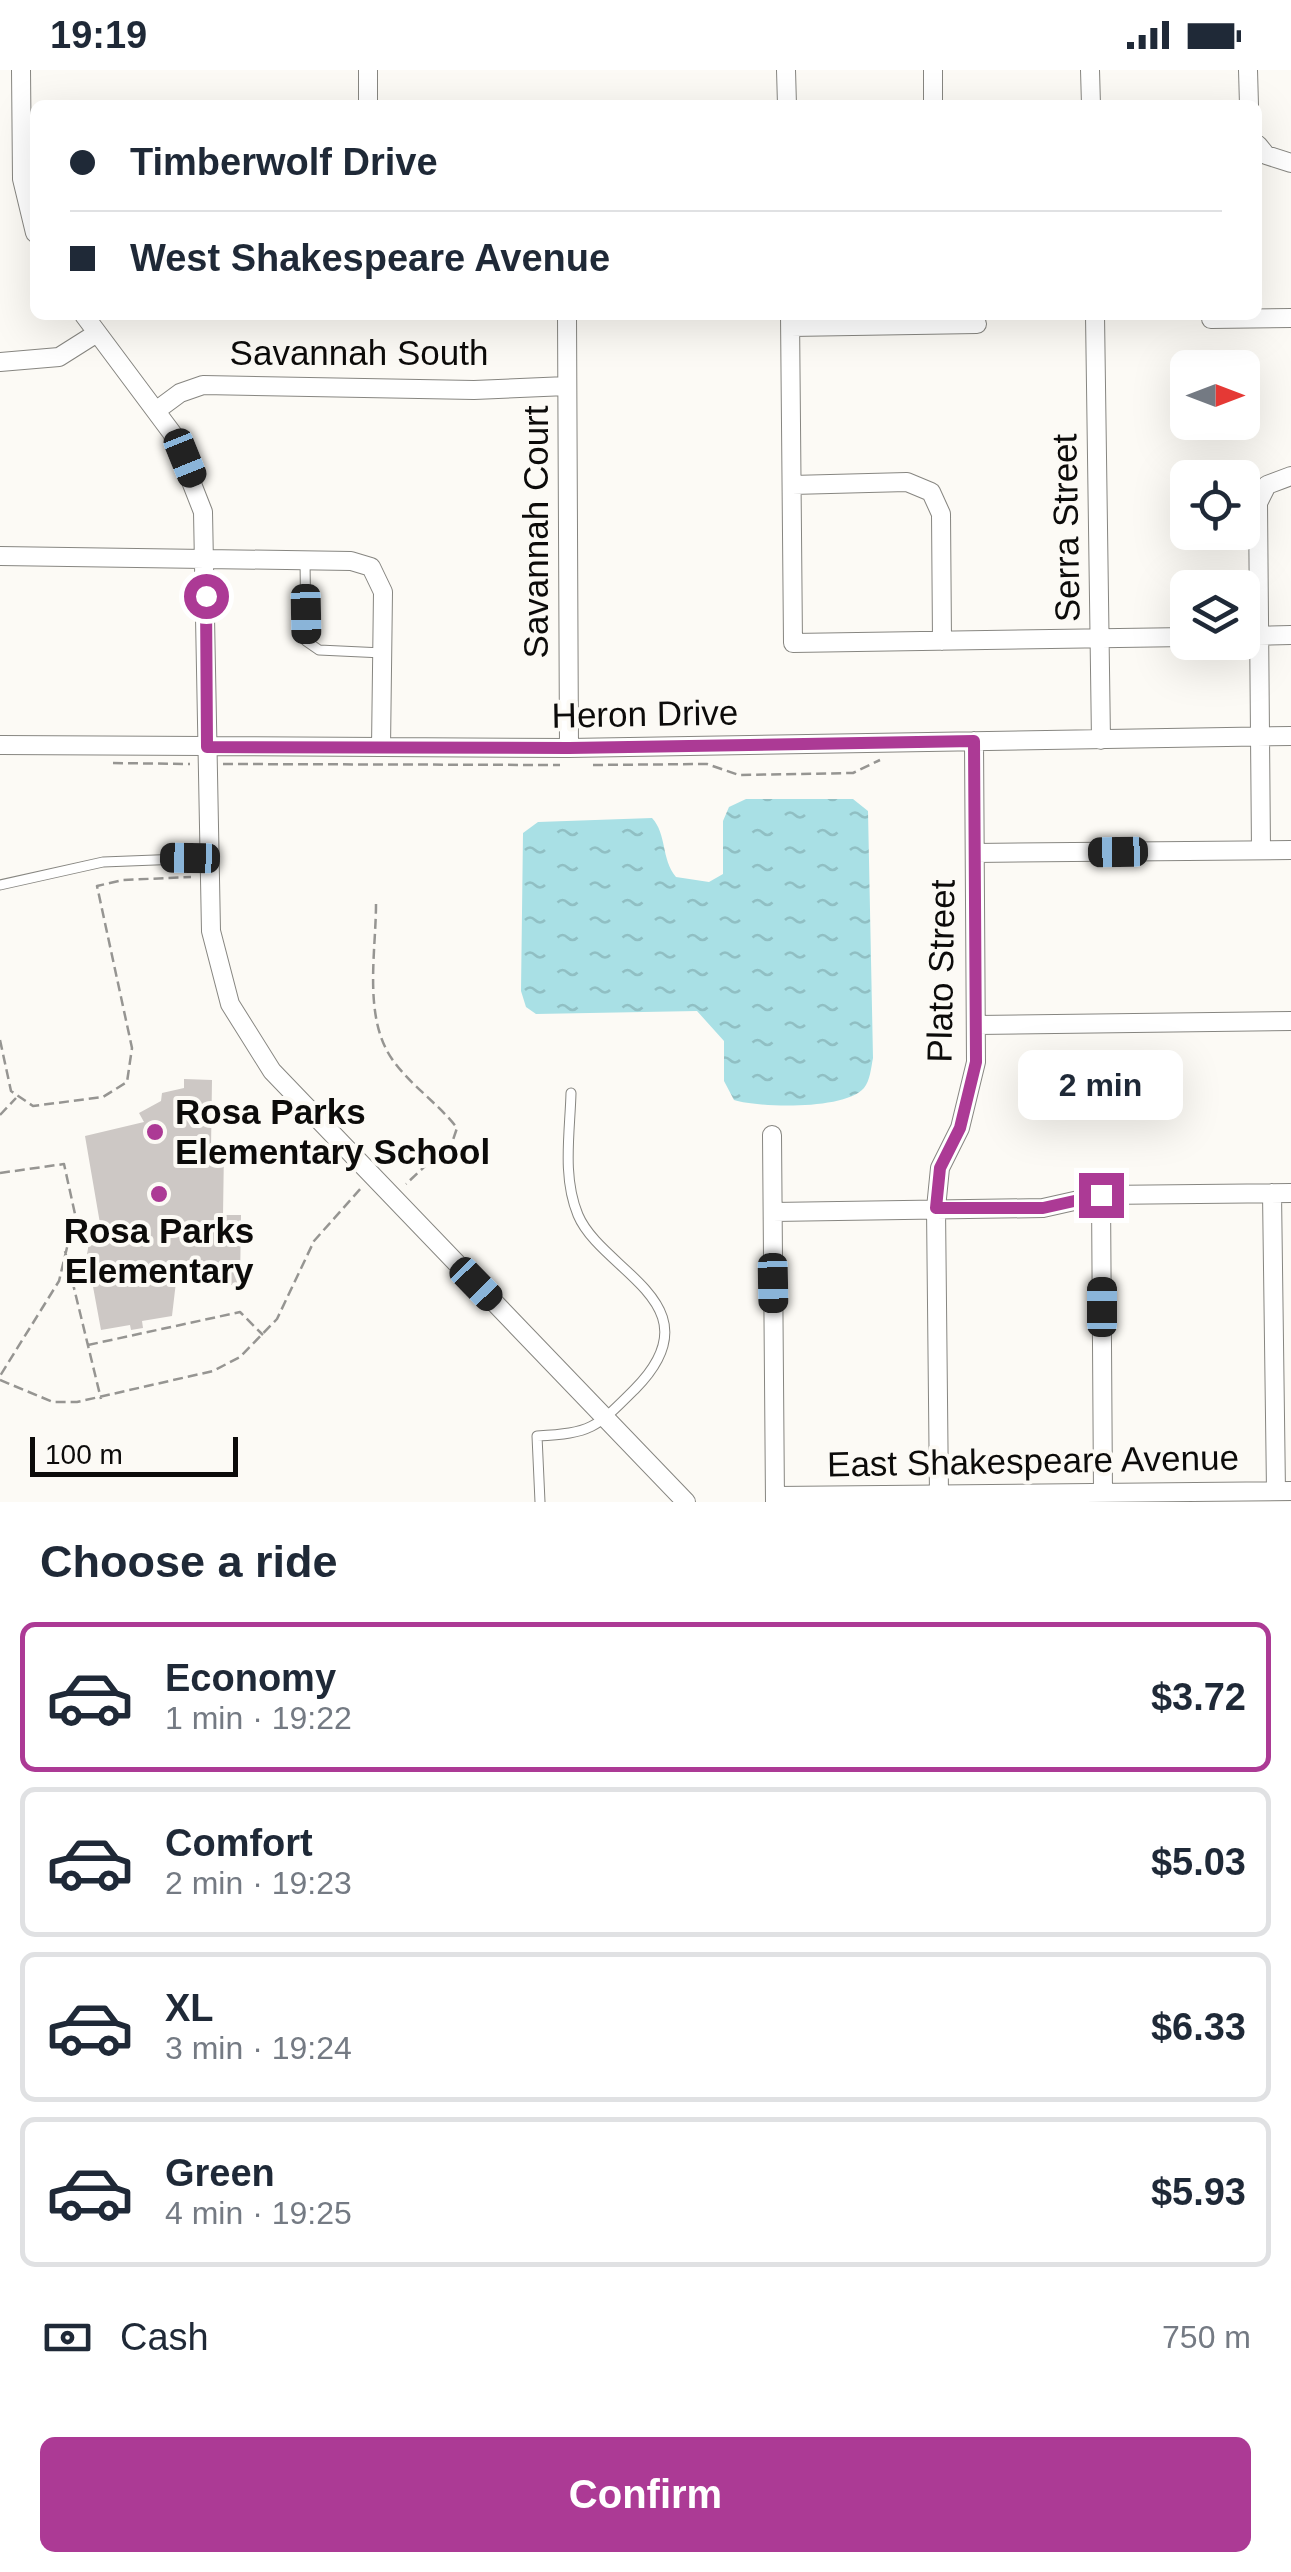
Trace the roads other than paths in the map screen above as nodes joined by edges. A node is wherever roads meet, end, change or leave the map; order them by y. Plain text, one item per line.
1 (21, 70) edge
2 (368, 70) edge
3 (786, 70) edge
4 (933, 70) edge
5 (1090, 70) edge
6 (1248, 70) edge
7 (368, 100) edge
8 (787, 100) edge
9 (933, 100) edge
10 (1091, 100) edge
11 (1249, 100) edge
12 (1262, 150) edge
13 (1291, 163) edge
14 (30, 203) edge
15 (1262, 318) edge
16 (1291, 318) edge
17 (88, 320) edge
18 (567, 320) edge
19 (1094, 320) edge
20 (790, 321) edge
21 (977, 324) dead end
22 (97, 332) junction
23 (0, 362) edge
24 (567, 386) junction
25 (157, 410) junction
26 (1291, 476) edge
27 (792, 485) junction
28 (0, 556) edge
29 (206, 558) junction
30 (305, 560) junction
31 (1254, 570) edge
32 (1260, 636) edge
33 (1291, 636) edge
34 (1170, 637) edge
35 (1100, 638) junction
36 (942, 641) junction
37 (382, 653) junction
38 (1252, 660) edge
39 (1291, 736) edge
40 (1259, 737) junction
41 (1101, 740) junction
42 (974, 741) junction
43 (0, 745) edge
44 (207, 747) junction
45 (381, 748) junction
46 (569, 748) junction
47 (1261, 850) junction
48 (1291, 850) edge
49 (975, 853) junction
50 (208, 858) junction
51 (0, 885) edge
52 (1291, 1021) edge
53 (977, 1025) junction
54 (571, 1093) dead end
55 (772, 1135) dead end
56 (1282, 1193) edge
57 (1101, 1195) junction
58 (936, 1208) junction
59 (772, 1212) junction
60 (605, 1418) junction
61 (1283, 1491) edge
62 (1103, 1493) junction
63 (939, 1495) junction
64 (775, 1499) edge
65 (680, 1500) edge
66 (540, 1502) edge

1 - 14 street
2 - 7 street
3 - 8 street
4 - 9 street
5 - 10 street
6 - 11 street
12 - 13 street
15 - 16 street
17 - 22 street
18 - 24 street, Savannah Court
19 - 35 street, Serra Street
20 - 21 street
20 - 27 street
22 - 23 street
22 - 25 street
24 - 25 street, Savannah South
24 - 46 street, Savannah Court
25 - 29 street
26 - 31 street
27 - 36 street
27 - 36 street
28 - 29 street
29 - 30 street
29 - 44 street
30 - 37 street
30 - 37 lane
32 - 33 street
34 - 35 street
35 - 36 street
35 - 41 street, Serra Street
37 - 45 street
38 - 40 street
39 - 40 street, Heron Drive
40 - 41 street, Heron Drive
40 - 47 street
41 - 42 street, Heron Drive
42 - 46 street, Heron Drive
42 - 49 street, Plato Street
43 - 44 street, Heron Drive
44 - 45 street, Heron Drive
44 - 50 street
45 - 46 street, Heron Drive
47 - 48 street
47 - 49 street
49 - 53 street, Plato Street
50 - 51 lane
50 - 60 street
52 - 53 street
53 - 58 street, Plato Street
54 - 60 lane
55 - 59 street
56 - 57 street
56 - 61 street
57 - 58 street
57 - 62 street
58 - 59 street
58 - 63 street, Plato Street
59 - 64 street
60 - 65 street
60 - 66 lane
61 - 62 street, East Shakespeare Avenue
62 - 63 street, East Shakespeare Avenue
63 - 64 street, East Shakespeare Avenue

